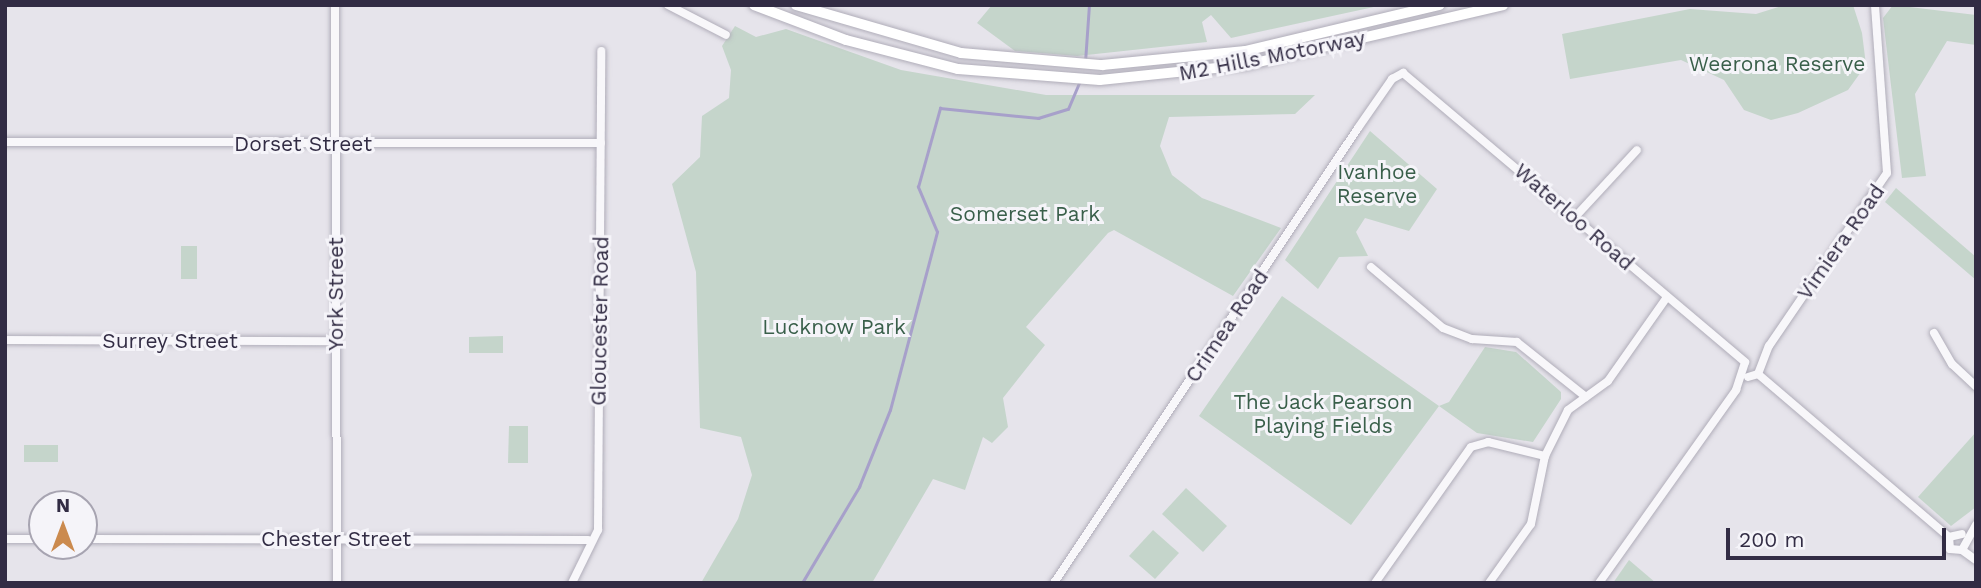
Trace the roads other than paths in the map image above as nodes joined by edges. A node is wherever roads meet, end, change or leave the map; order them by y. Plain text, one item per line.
1 (335, 5) edge
2 (668, 5) edge
3 (754, 5) edge
4 (796, 5) edge
5 (1440, 5) edge
6 (1503, 5) edge
7 (1875, 5) edge
8 (726, 35) dead end
9 (601, 51) dead end
10 (1403, 74) joint
11 (5, 142) edge
12 (601, 143) junction
13 (335, 144) junction
14 (1637, 150) dead end
15 (1576, 218) junction
16 (1371, 267) dead end
17 (1667, 297) junction
18 (1934, 333) dead end
19 (5, 340) edge
20 (335, 341) junction
21 (1754, 365) junction
22 (1746, 375) junction
23 (1976, 386) edge
24 (1587, 397) junction
25 (1545, 456) junction
26 (1976, 524) edge
27 (1949, 537) junction
28 (1964, 538) junction
29 (5, 539) edge
30 (28, 539) edge
31 (98, 539) edge
32 (336, 539) junction
33 (588, 540) junction
34 (1962, 550) junction
35 (1976, 560) edge
36 (337, 583) edge
37 (572, 583) edge
38 (1054, 583) edge
39 (1375, 583) edge
40 (1489, 583) edge
41 (1599, 583) edge

1 - 13 street, York Street
2 - 8 street
3 - 6 highway, M2 Hills Motorway
4 - 5 highway, M2 Hills Motorway
7 - 21 street, Vimiera Road
9 - 12 street, Gloucester Road
10 - 15 street, Waterloo Road
10 - 38 street, Crimea Road
11 - 13 street, Dorset Street
12 - 13 street, Dorset Street
12 - 33 street, Gloucester Road
13 - 20 street, York Street
14 - 15 street
15 - 17 street, Waterloo Road
16 - 24 street
17 - 21 street, Waterloo Road
17 - 24 street
18 - 23 street
19 - 20 street, Surrey Street
20 - 32 street, York Street
21 - 22 street
21 - 22 street
21 - 27 street, Waterloo Road
22 - 41 street
24 - 25 street
25 - 39 street
25 - 40 street
26 - 28 street
27 - 28 street
27 - 34 street, Waterloo Road
28 - 34 street
29 - 30 street
31 - 32 street, Chester Street
32 - 33 street, Chester Street
32 - 36 street, York Street
33 - 37 street, Gloucester Road
34 - 35 street

